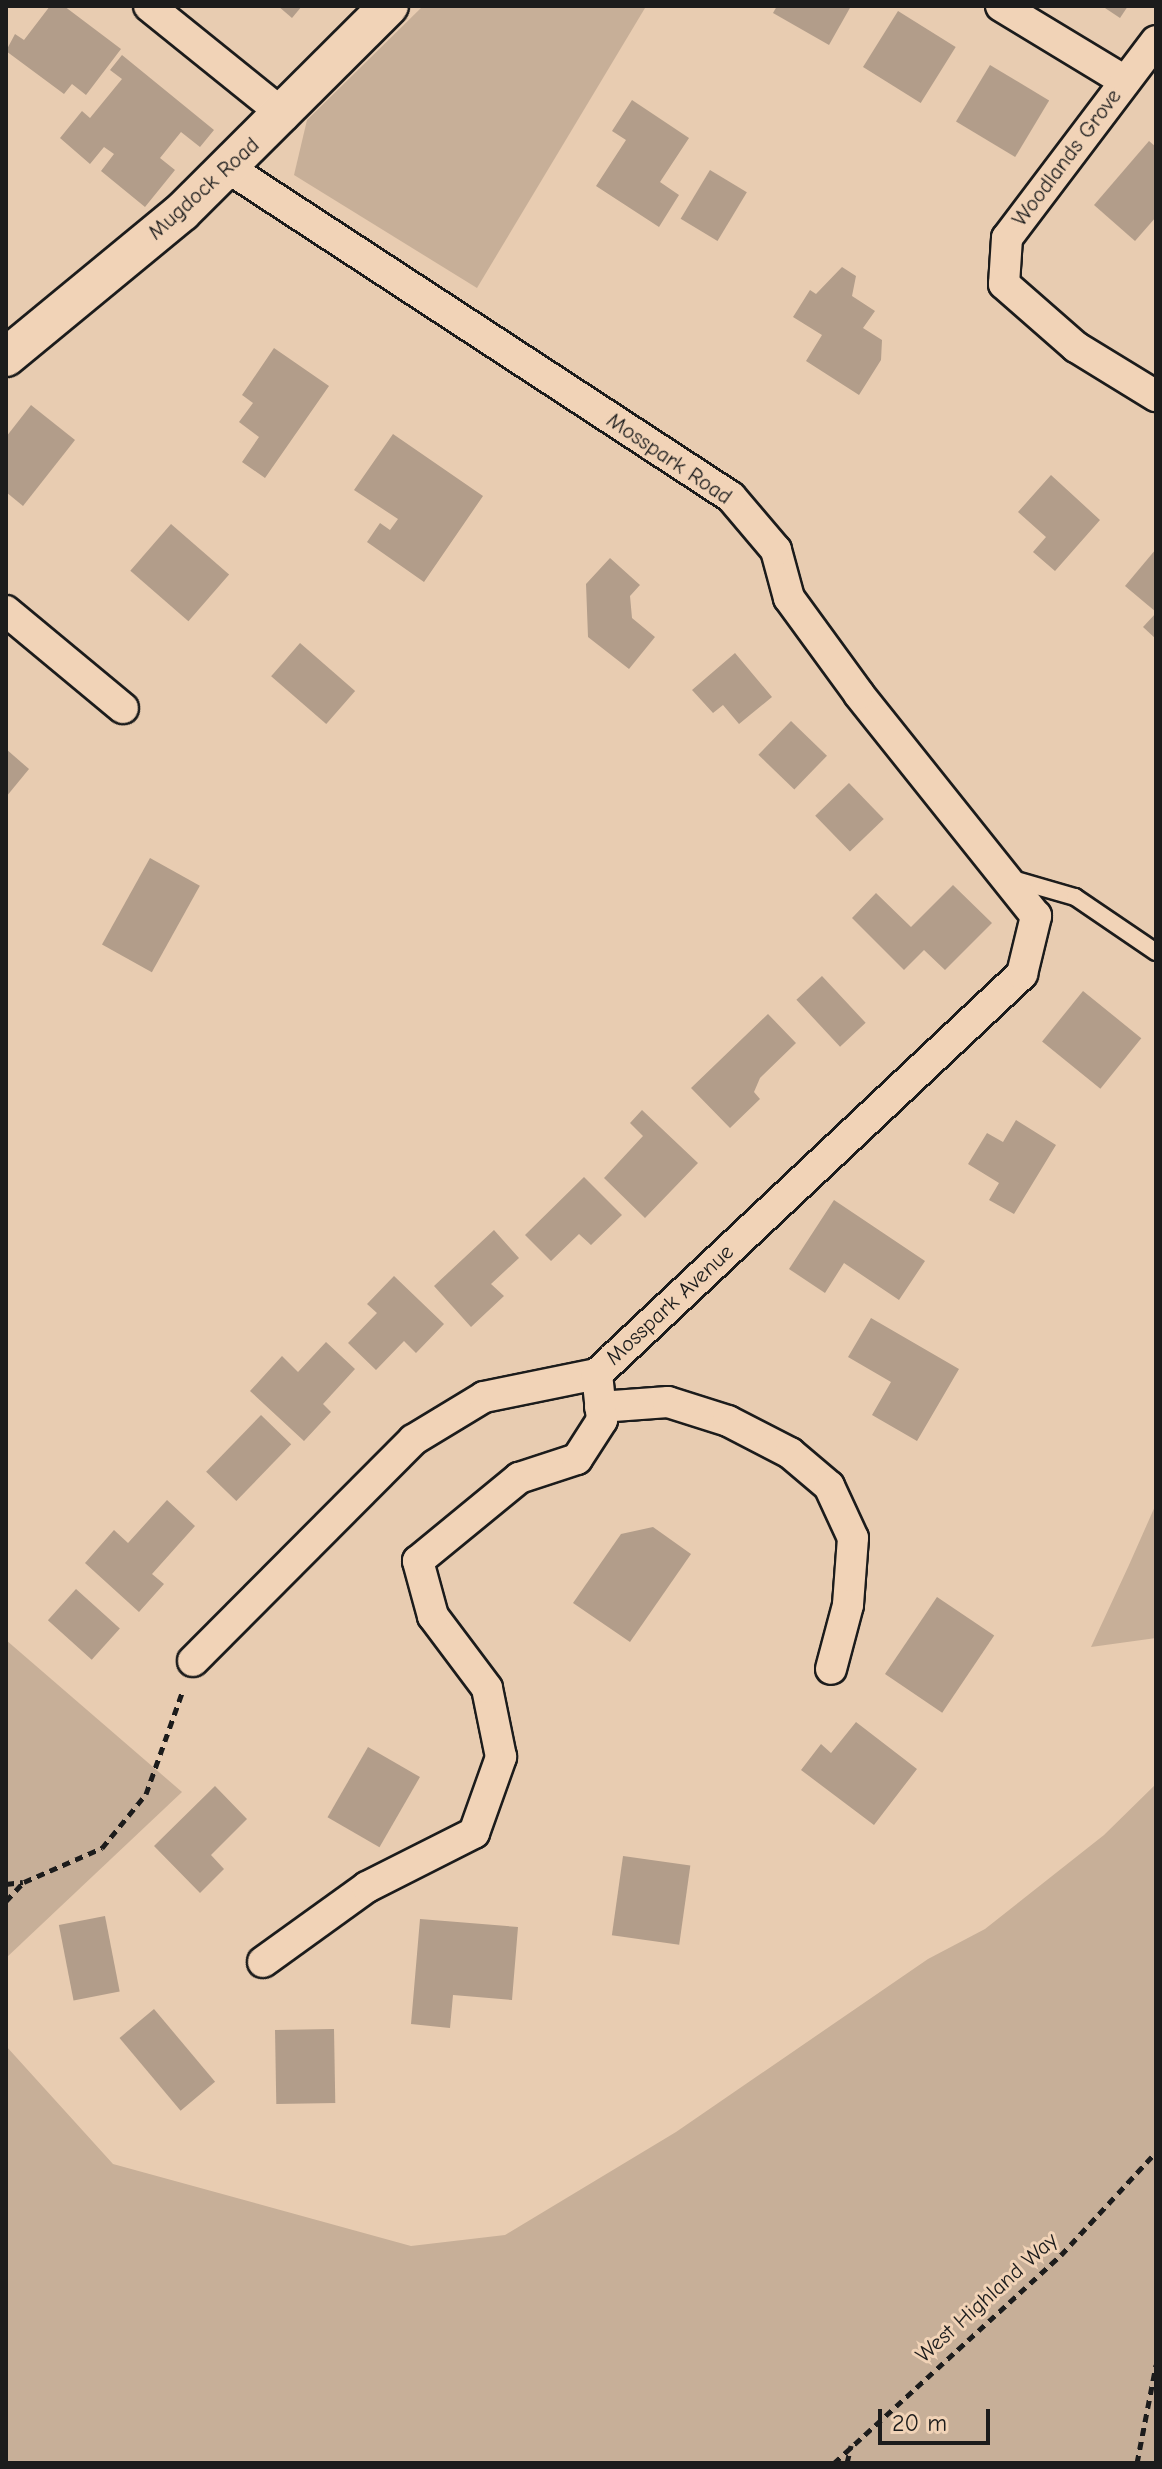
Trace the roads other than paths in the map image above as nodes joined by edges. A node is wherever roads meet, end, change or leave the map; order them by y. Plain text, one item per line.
1 (149, 6) edge
2 (389, 6) edge
3 (1001, 6) edge
4 (1156, 41) edge
5 (1125, 81) junction
6 (284, 115) junction
7 (230, 169) junction
8 (6, 357) edge
9 (1156, 396) edge
10 (6, 611) edge
11 (123, 708) dead end
12 (1009, 878) junction
13 (1035, 944) joint
14 (1156, 952) edge
15 (597, 1374) junction
16 (600, 1407) junction
17 (193, 1661) road end
18 (831, 1669) dead end
19 (263, 1962) dead end

1 - 6 street
2 - 6 street, Mugdock Road
3 - 5 street
4 - 5 street
5 - 9 street, Woodlands Grove
6 - 7 street, Mugdock Road
7 - 8 street, Mugdock Road
7 - 12 street, Mosspark Road
10 - 11 street
12 - 13 street, Mosspark Road
12 - 14 lane
13 - 15 street, Mosspark Avenue
15 - 16 street
15 - 17 street, Mosspark Avenue
16 - 18 street
16 - 19 street

